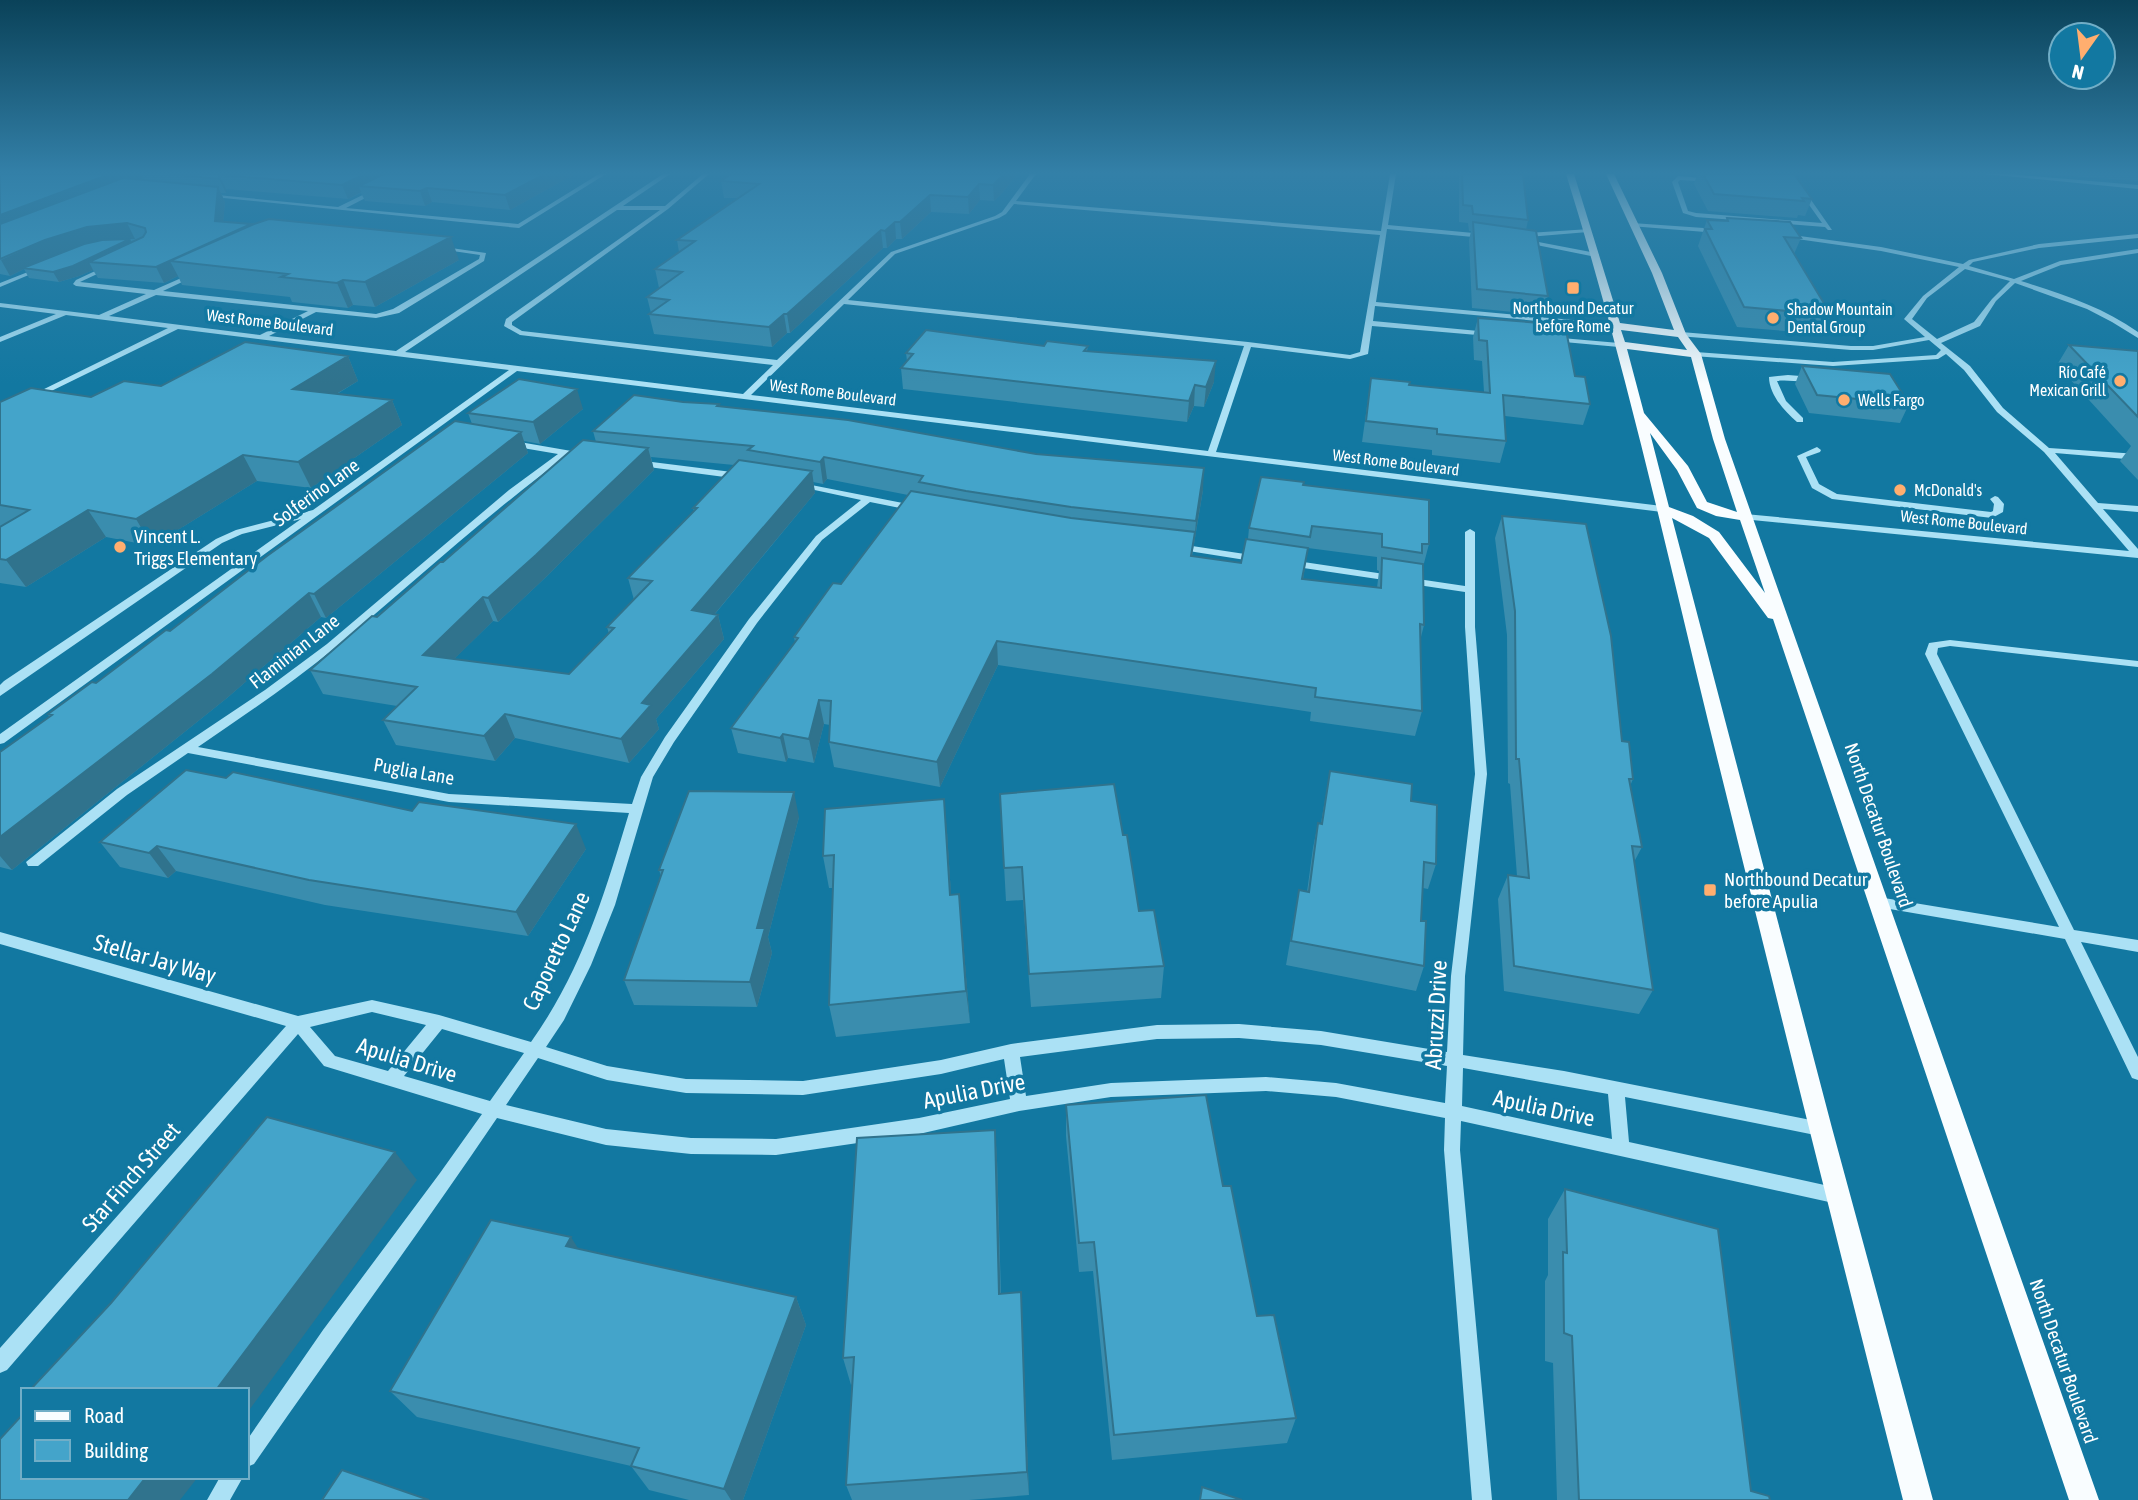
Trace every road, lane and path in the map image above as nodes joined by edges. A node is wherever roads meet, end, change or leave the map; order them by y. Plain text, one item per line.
1 (562, 244) edge
2 (616, 244) edge
3 (918, 244) edge
4 (1382, 244) edge
5 (1550, 244) edge
6 (1593, 244) edge
7 (1642, 244) edge
8 (1861, 244) edge
9 (2059, 244) edge
10 (428, 246) edge
11 (2138, 251) edge
12 (1596, 254) junction
13 (122, 261) edge
14 (47, 266) edge
15 (1966, 267) junction
16 (208, 268) edge
17 (2014, 281) junction
18 (0, 285) edge
19 (153, 293) junction
20 (842, 302) junction
21 (1371, 304) junction
22 (0, 305) edge
23 (313, 311) junction
24 (66, 313) junction
25 (100, 317) junction
26 (1368, 323) junction
27 (1615, 326) junction
28 (177, 327) junction
29 (1681, 334) junction
30 (1505, 335) edge
31 (2138, 336) edge
32 (261, 337) junction
33 (1547, 338) edge
34 (0, 340) edge
35 (1933, 340) junction
36 (1248, 344) junction
37 (1619, 345) junction
38 (1946, 350) junction
39 (397, 354) junction
40 (1696, 354) junction
41 (779, 363) junction
42 (515, 369) junction
43 (1827, 380) edge
44 (744, 397) junction
45 (24, 402) edge
46 (1637, 407) junction
47 (1800, 420) dead end
48 (498, 442) edge
49 (1817, 450) dead end
50 (2047, 450) junction
51 (565, 453) junction
52 (1211, 455) junction
53 (2138, 457) edge
54 (595, 458) edge
55 (629, 462) edge
56 (748, 477) edge
57 (788, 482) edge
58 (869, 498) junction
59 (1995, 499) dead end
60 (2094, 505) junction
61 (1662, 509) junction
62 (2138, 509) edge
63 (926, 510) edge
64 (318, 511) junction
65 (1745, 517) junction
66 (1470, 532) dead end
67 (1168, 546) edge
68 (2138, 555) edge
69 (1266, 560) edge
70 (1278, 562) edge
71 (1470, 590) junction
72 (1783, 629) junction
73 (2138, 664) edge
74 (0, 692) edge
75 (0, 740) edge
76 (187, 749) junction
77 (637, 809) junction
78 (33, 862) dead end
79 (1878, 902) junction
80 (2070, 934) junction
81 (0, 938) edge
82 (2138, 946) edge
83 (439, 1021) junction
84 (298, 1023) junction
85 (535, 1050) junction
86 (1011, 1051) junction
87 (1457, 1061) junction
88 (2138, 1073) edge
89 (392, 1079) junction
90 (1616, 1088) junction
91 (1019, 1104) junction
92 (494, 1110) junction
93 (1454, 1112) junction
94 (1820, 1128) junction
95 (1621, 1148) junction
96 (1838, 1196) junction
97 (0, 1363) edge
98 (248, 1456) edge
99 (232, 1479) edge
100 (217, 1500) edge
101 (1482, 1500) edge
102 (1918, 1500) edge
103 (2084, 1500) edge

1 - 39 street
2 - 41 street
3 - 20 street
4 - 21 street
5 - 12 street
6 - 12 main road
7 - 29 main road, North Decatur Boulevard
8 - 15 street
9 - 15 street
10 - 23 street
11 - 17 street
12 - 27 main road
13 - 19 street
14 - 18 street
15 - 17 street
15 - 35 street
16 - 19 street
17 - 31 street
17 - 35 street
19 - 23 street
19 - 25 street
20 - 36 street
20 - 41 street
21 - 26 street
21 - 27 street
22 - 24 street, West Rome Boulevard
23 - 32 street
24 - 25 street, West Rome Boulevard
24 - 34 street
25 - 28 street, West Rome Boulevard
26 - 30 street
26 - 36 street
27 - 29 main road
27 - 37 main road
28 - 32 street, West Rome Boulevard
28 - 45 street
29 - 35 street
29 - 40 main road, North Decatur Boulevard
32 - 39 street, West Rome Boulevard
33 - 37 street
35 - 38 street
36 - 52 street
37 - 40 main road
37 - 46 main road
38 - 40 street
38 - 50 street
39 - 42 street, West Rome Boulevard
40 - 65 main road, North Decatur Boulevard
41 - 44 street
42 - 44 street, West Rome Boulevard
42 - 64 street, Solferino Lane
43 - 47 street
44 - 52 street, West Rome Boulevard
46 - 61 main road
46 - 65 main road
48 - 51 street
49 - 59 street
50 - 53 street
50 - 60 street
51 - 54 street
51 - 76 street, Flaminian Lane
52 - 61 street, West Rome Boulevard
55 - 56 street
57 - 58 street
58 - 63 street
58 - 77 street, Caporetto Lane
60 - 62 street
60 - 68 street
61 - 72 main road
61 - 94 main road
64 - 74 street
64 - 75 street, Solferino Lane
65 - 68 street, West Rome Boulevard
65 - 72 main road, North Decatur Boulevard
66 - 71 street, Abruzzi Drive
67 - 69 street
70 - 71 street
71 - 87 street, Abruzzi Drive
72 - 79 main road, North Decatur Boulevard
73 - 80 street
76 - 77 street, Puglia Lane
76 - 78 street, Flaminian Lane
77 - 85 street, Caporetto Lane
79 - 80 street
79 - 103 main road, North Decatur Boulevard
80 - 82 street
80 - 88 street
81 - 84 street, Stellar Jay Way
83 - 84 street, Apulia Drive
83 - 85 street, Apulia Drive
83 - 89 street
84 - 89 street, Apulia Drive
84 - 97 street, Star Finch Street
85 - 86 street, Apulia Drive
85 - 92 street, Caporetto Lane
86 - 87 street, Apulia Drive
86 - 91 street
87 - 90 street, Apulia Drive
87 - 93 street, Abruzzi Drive
89 - 92 street, Apulia Drive
90 - 94 street, Apulia Drive
90 - 95 street
91 - 92 street, Apulia Drive
91 - 93 street, Apulia Drive
92 - 98 street, Caporetto Lane
93 - 95 street, Apulia Drive
93 - 101 street, Abruzzi Drive
94 - 96 main road
95 - 96 street, Apulia Drive
96 - 102 main road
99 - 100 street

